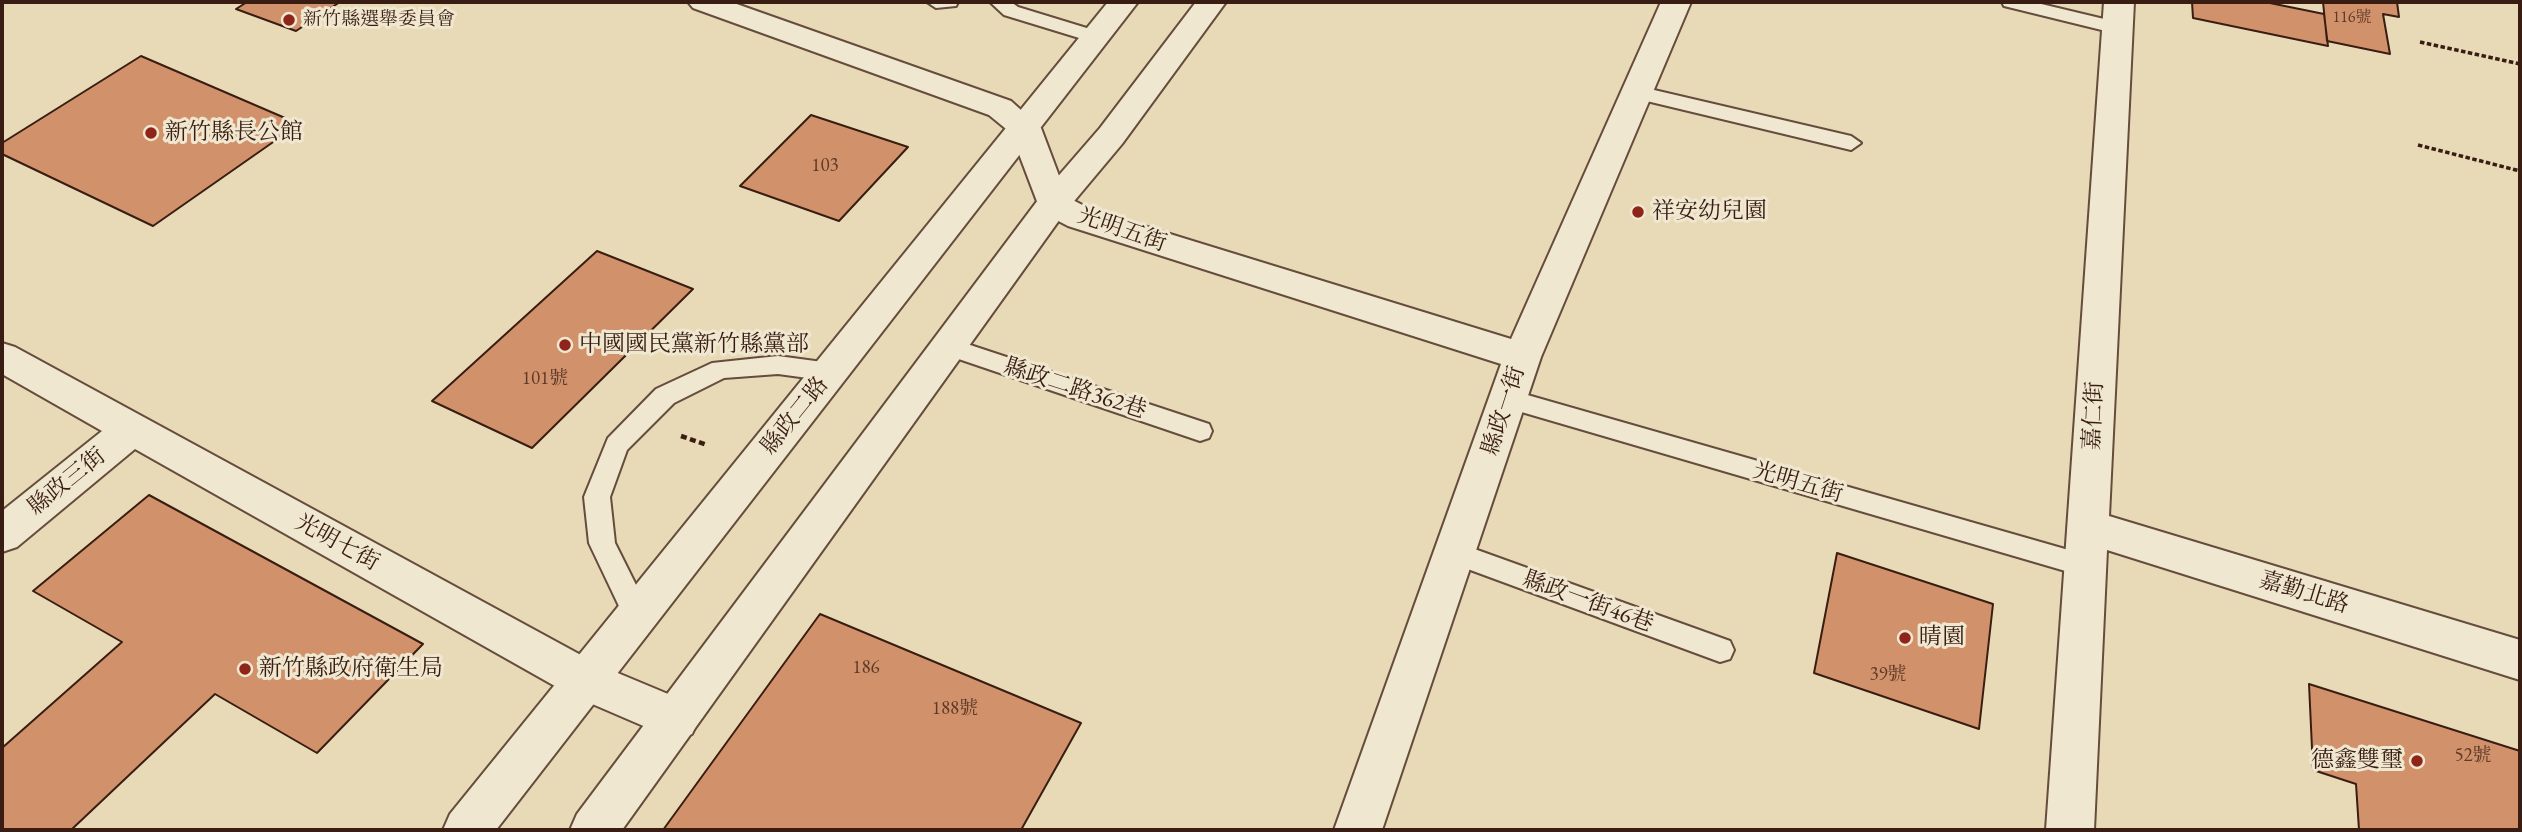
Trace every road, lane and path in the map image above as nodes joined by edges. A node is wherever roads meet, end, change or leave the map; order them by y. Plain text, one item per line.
1 (703, 2) edge
2 (936, 2) edge
3 (949, 2) edge
4 (999, 2) edge
5 (1123, 2) edge
6 (1211, 2) edge
7 (1676, 2) edge
8 (2011, 2) edge
9 (2119, 15) edge
10 (1096, 37) junction
11 (2420, 42) dead end
12 (2520, 64) edge
13 (1637, 92) junction
14 (1025, 128) junction
15 (1851, 144) dead end
16 (2418, 145) dead end
17 (2520, 171) edge
18 (1053, 204) junction
19 (949, 347) junction
20 (2, 357) edge
21 (1522, 357) junction
22 (830, 372) junction
23 (1510, 399) junction
24 (132, 429) junction
25 (1200, 431) dead end
26 (2, 535) edge
27 (2087, 547) junction
28 (1455, 554) junction
29 (636, 615) junction
30 (1720, 650) dead end
31 (2520, 660) edge
32 (585, 680) junction
33 (677, 719) junction
34 (467, 830) edge
35 (594, 830) edge
36 (1358, 830) edge
37 (2070, 830) edge

1 - 14 street
2 - 3 lane
4 - 10 lane
5 - 10 street, 縣政二路
6 - 18 street
7 - 13 street, 縣政一街
8 - 9 lane
9 - 27 street, 嘉仁街
10 - 14 street, 縣政二路
11 - 12 path
13 - 15 lane
13 - 21 street, 縣政一街
14 - 18 street, 光明五街
14 - 22 street, 縣政二路
16 - 17 path
18 - 19 street
18 - 21 street, 光明五街
19 - 25 lane, 縣政二路362巷
19 - 33 street
20 - 24 street, 光明七街
21 - 23 street, 縣政一街
22 - 29 street, 縣政二路
22 - 29 lane
23 - 27 lane, 光明五街
23 - 28 street, 縣政一街
24 - 26 street, 縣政三街
24 - 32 street, 光明七街
27 - 31 street, 嘉勤北路
27 - 37 street, 嘉仁街
28 - 30 lane, 縣政一街46巷
28 - 36 street, 縣政一街
29 - 32 street, 縣政二路
32 - 33 street, 光明七街
32 - 34 street, 縣政二路
33 - 35 street

